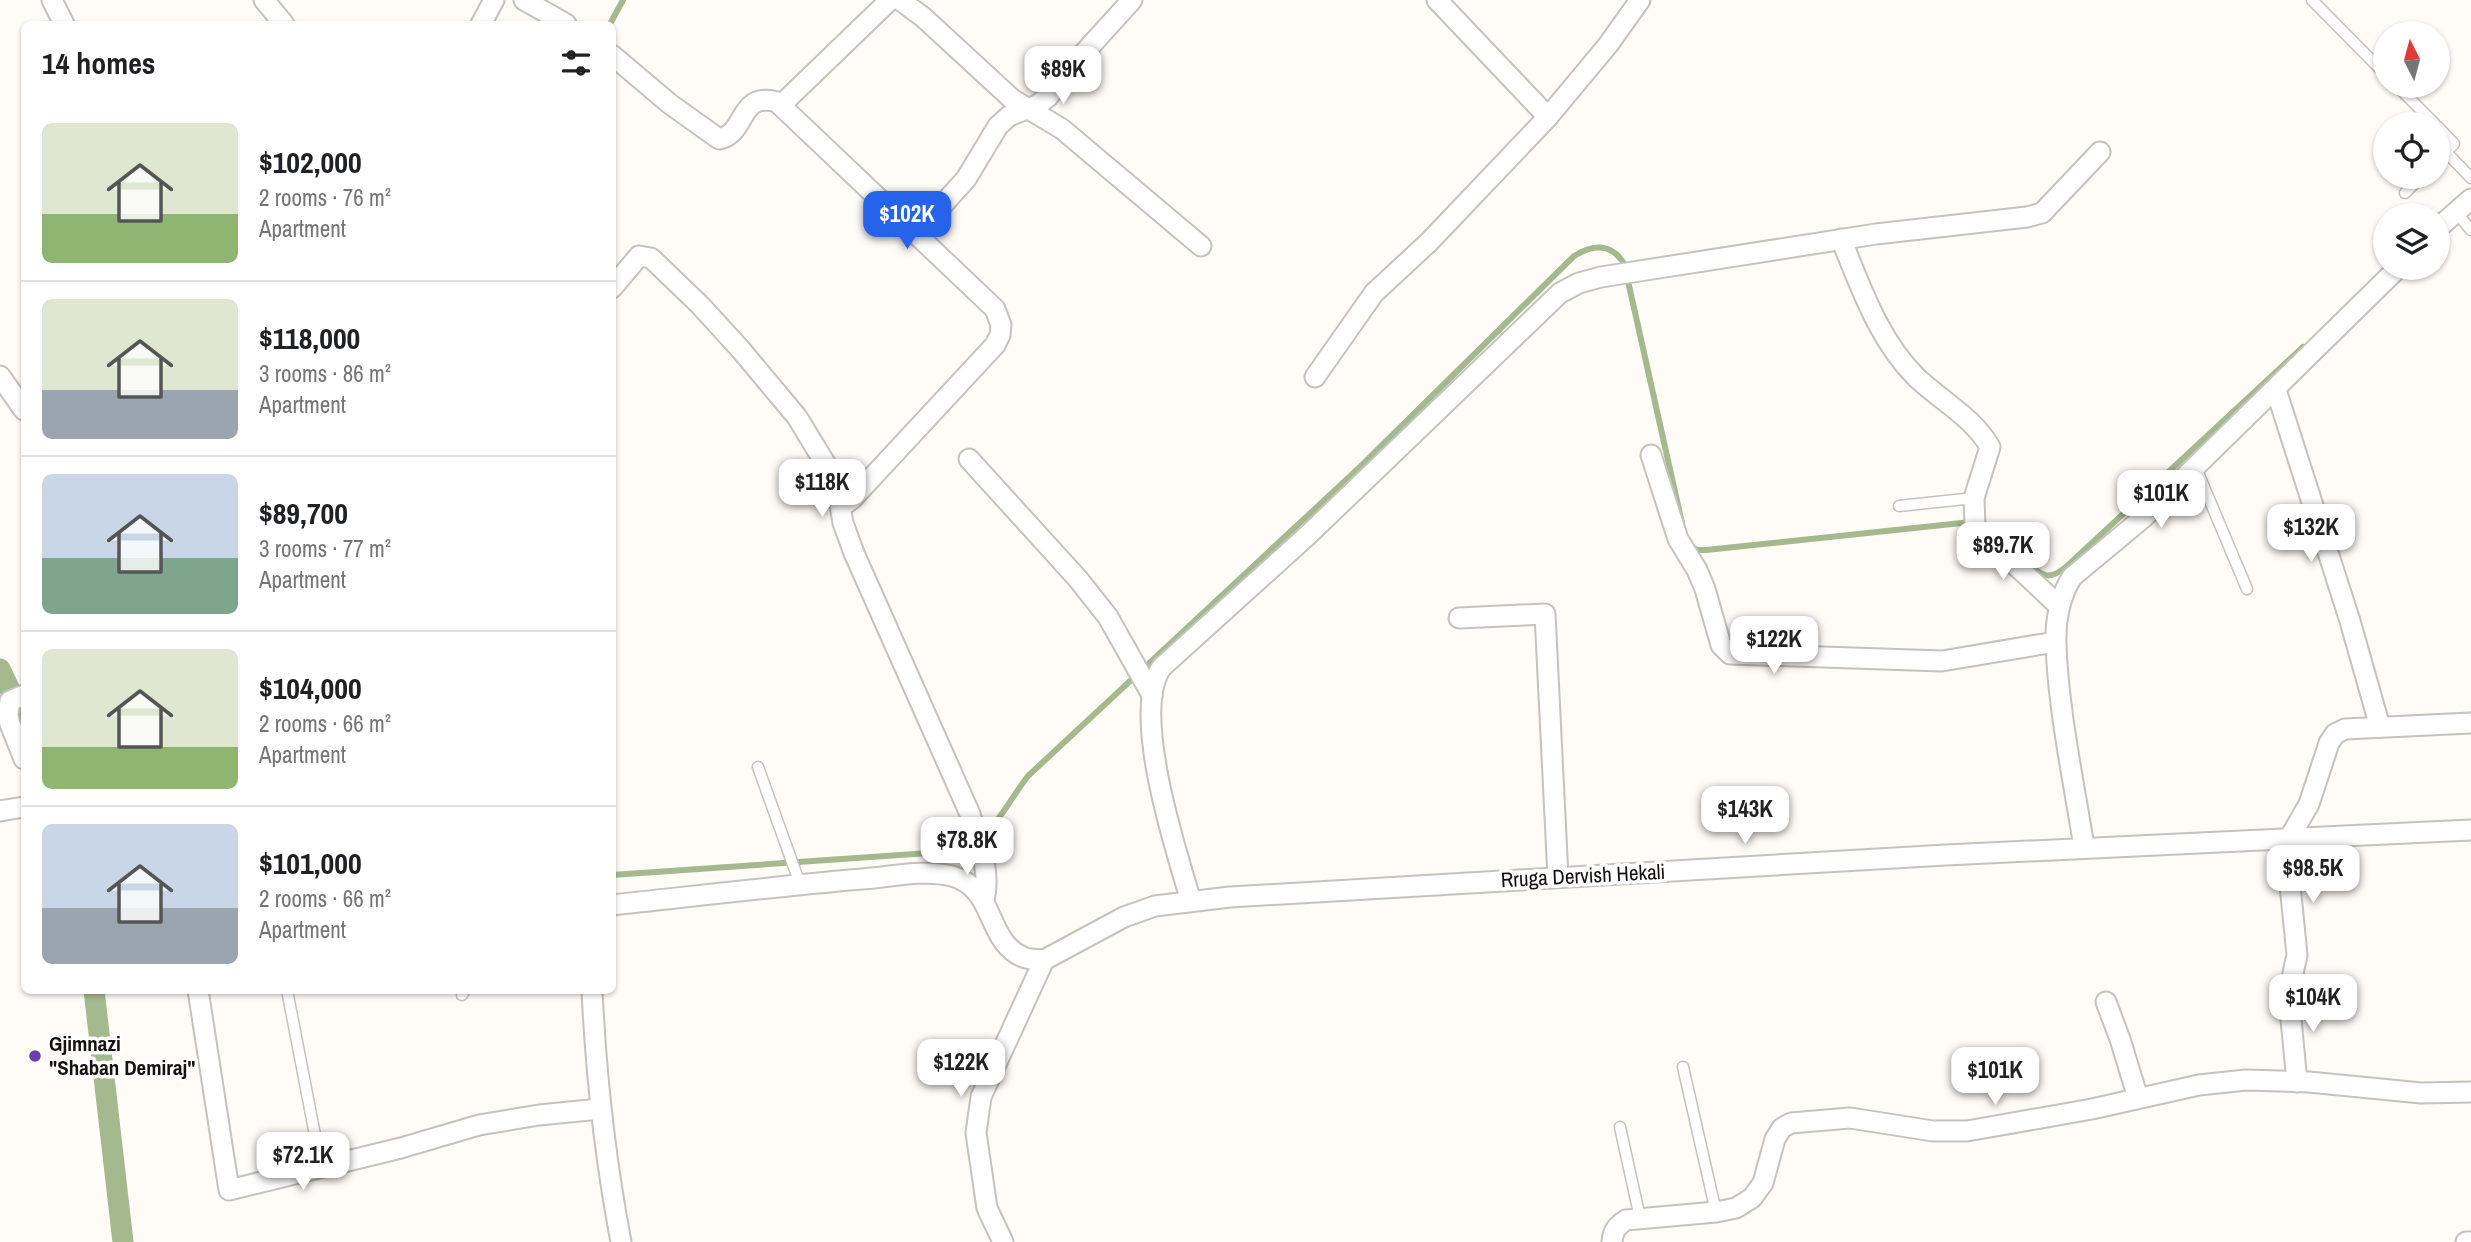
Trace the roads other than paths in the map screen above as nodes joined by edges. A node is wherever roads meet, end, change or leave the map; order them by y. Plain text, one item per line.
1 (52, 0) edge
2 (264, 0) edge
3 (494, 0) edge
4 (524, 0) edge
5 (890, 0) edge
6 (900, 0) edge
7 (1132, 0) edge
8 (1437, 0) edge
9 (1640, 0) edge
10 (2312, 0) edge
11 (62, 21) edge
12 (282, 21) edge
13 (483, 21) edge
14 (561, 21) edge
15 (616, 58) edge
16 (2373, 62) edge
17 (2409, 98) edge
18 (781, 105) junction
19 (1028, 109) junction
20 (2422, 112) edge
21 (1548, 117) junction
22 (2100, 152) dead end
23 (2450, 162) edge
24 (2471, 178) edge
25 (2408, 189) edge
26 (2405, 192) dead end
27 (2464, 205) edge
28 (2450, 217) edge
29 (2471, 230) edge
30 (917, 233) junction
31 (1841, 239) junction
32 (1200, 246) dead end
33 (2386, 280) edge
34 (616, 283) edge
35 (0, 376) edge
36 (1315, 377) dead end
37 (2276, 390) junction
38 (21, 406) edge
39 (1651, 455) dead end
40 (969, 459) dead end
41 (2196, 468) junction
42 (1974, 502) junction
43 (1899, 506) dead end
44 (841, 507) junction
45 (2247, 589) dead end
46 (2059, 606) junction
47 (1459, 618) dead end
48 (2055, 642) junction
49 (1147, 688) junction
50 (17, 698) edge
51 (2471, 723) edge
52 (2380, 727) junction
53 (21, 752) edge
54 (758, 767) dead end
55 (21, 808) edge
56 (0, 811) edge
57 (2471, 830) edge
58 (2290, 837) junction
59 (2084, 847) junction
60 (797, 876) junction
61 (1558, 877) junction
62 (984, 901) junction
63 (1191, 901) junction
64 (616, 904) edge
65 (1044, 960) junction
66 (199, 994) edge
67 (288, 994) edge
68 (592, 994) edge
69 (2106, 1002) dead end
70 (1683, 1067) dead end
71 (2297, 1082) junction
72 (2471, 1092) edge
73 (2137, 1098) junction
74 (600, 1109) junction
75 (1620, 1128) dead end
76 (321, 1166) junction
77 (1716, 1212) junction
78 (1640, 1218) junction
79 (621, 1242) edge
80 (1003, 1242) edge
81 (1612, 1242) edge

1 - 11 street
2 - 12 street
3 - 13 street
4 - 14 street
5 - 18 street
6 - 19 street
7 - 19 street
8 - 21 street
9 - 21 street
10 - 16 lane
15 - 18 street
17 - 20 lane
18 - 30 street
19 - 30 street
19 - 32 street
21 - 36 street
22 - 31 street
23 - 24 lane
25 - 26 lane
27 - 28 street
27 - 29 lane
30 - 44 street
31 - 42 street
31 - 49 street
33 - 37 street
34 - 44 street
35 - 38 street
37 - 41 street
37 - 52 street
39 - 48 street
40 - 49 street
41 - 45 lane
41 - 46 street
42 - 43 lane
42 - 46 street
44 - 62 street
46 - 48 street
47 - 61 street
48 - 59 street
49 - 63 street
50 - 53 street
51 - 52 street
52 - 58 street
54 - 60 lane
55 - 56 street
57 - 58 street, Rruga Dervish Hekali
58 - 59 street, Rruga Dervish Hekali
58 - 71 street
59 - 61 street, Rruga Dervish Hekali
60 - 62 street
60 - 64 street
61 - 63 street, Rruga Dervish Hekali
62 - 65 street
63 - 65 street, Rruga Dervish Hekali
65 - 80 street
66 - 76 street
67 - 76 lane
68 - 74 street
69 - 73 street
70 - 77 lane
71 - 72 street
71 - 73 street
73 - 77 street
74 - 76 street
74 - 79 street
75 - 78 lane
77 - 78 street
78 - 81 street

